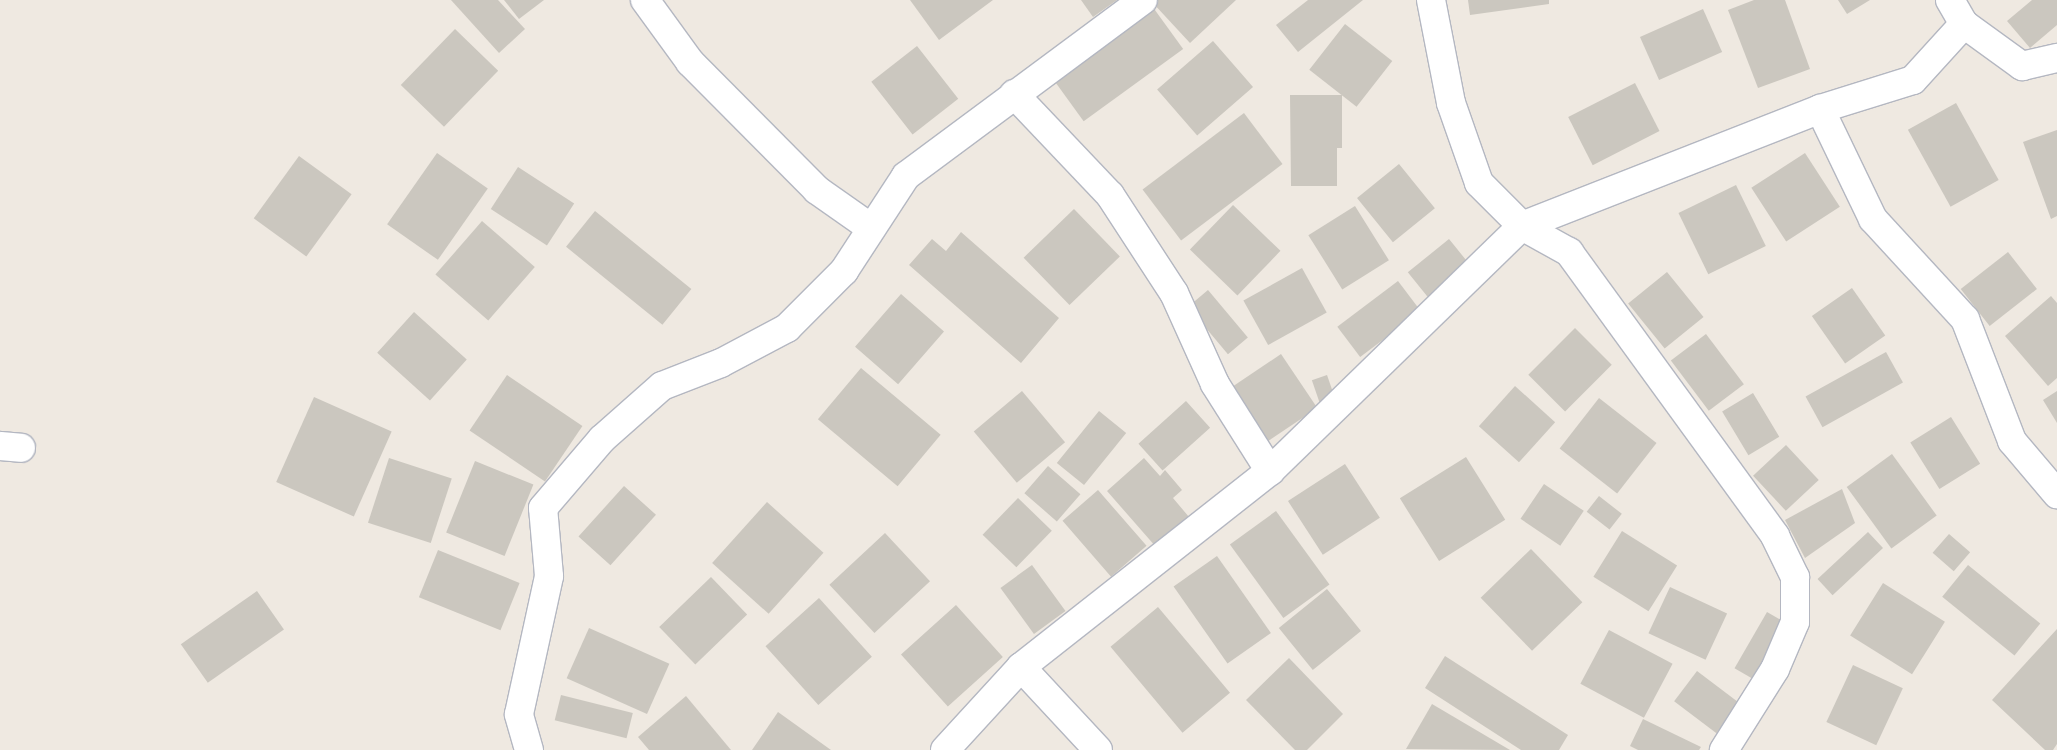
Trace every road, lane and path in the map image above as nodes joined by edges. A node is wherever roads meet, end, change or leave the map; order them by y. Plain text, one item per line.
1 (645, 0) edge
2 (1143, 0) edge
3 (1431, 0) edge
4 (1950, 0) edge
5 (1964, 24) junction
6 (2057, 58) edge
7 (1014, 94) junction
8 (1820, 109) junction
9 (1522, 226) junction
10 (871, 228) junction
11 (1270, 471) junction
12 (2057, 494) edge
13 (1021, 667) junction
14 (529, 750) edge
15 (945, 750) edge
16 (1098, 750) edge
17 (1724, 750) edge

1 - 10 street
2 - 7 street
3 - 9 street
4 - 5 street
5 - 6 street
5 - 8 street
7 - 10 street
7 - 11 street
8 - 9 street
8 - 12 street
9 - 11 street
9 - 17 street
10 - 14 street
11 - 13 street
13 - 15 street
13 - 16 street

